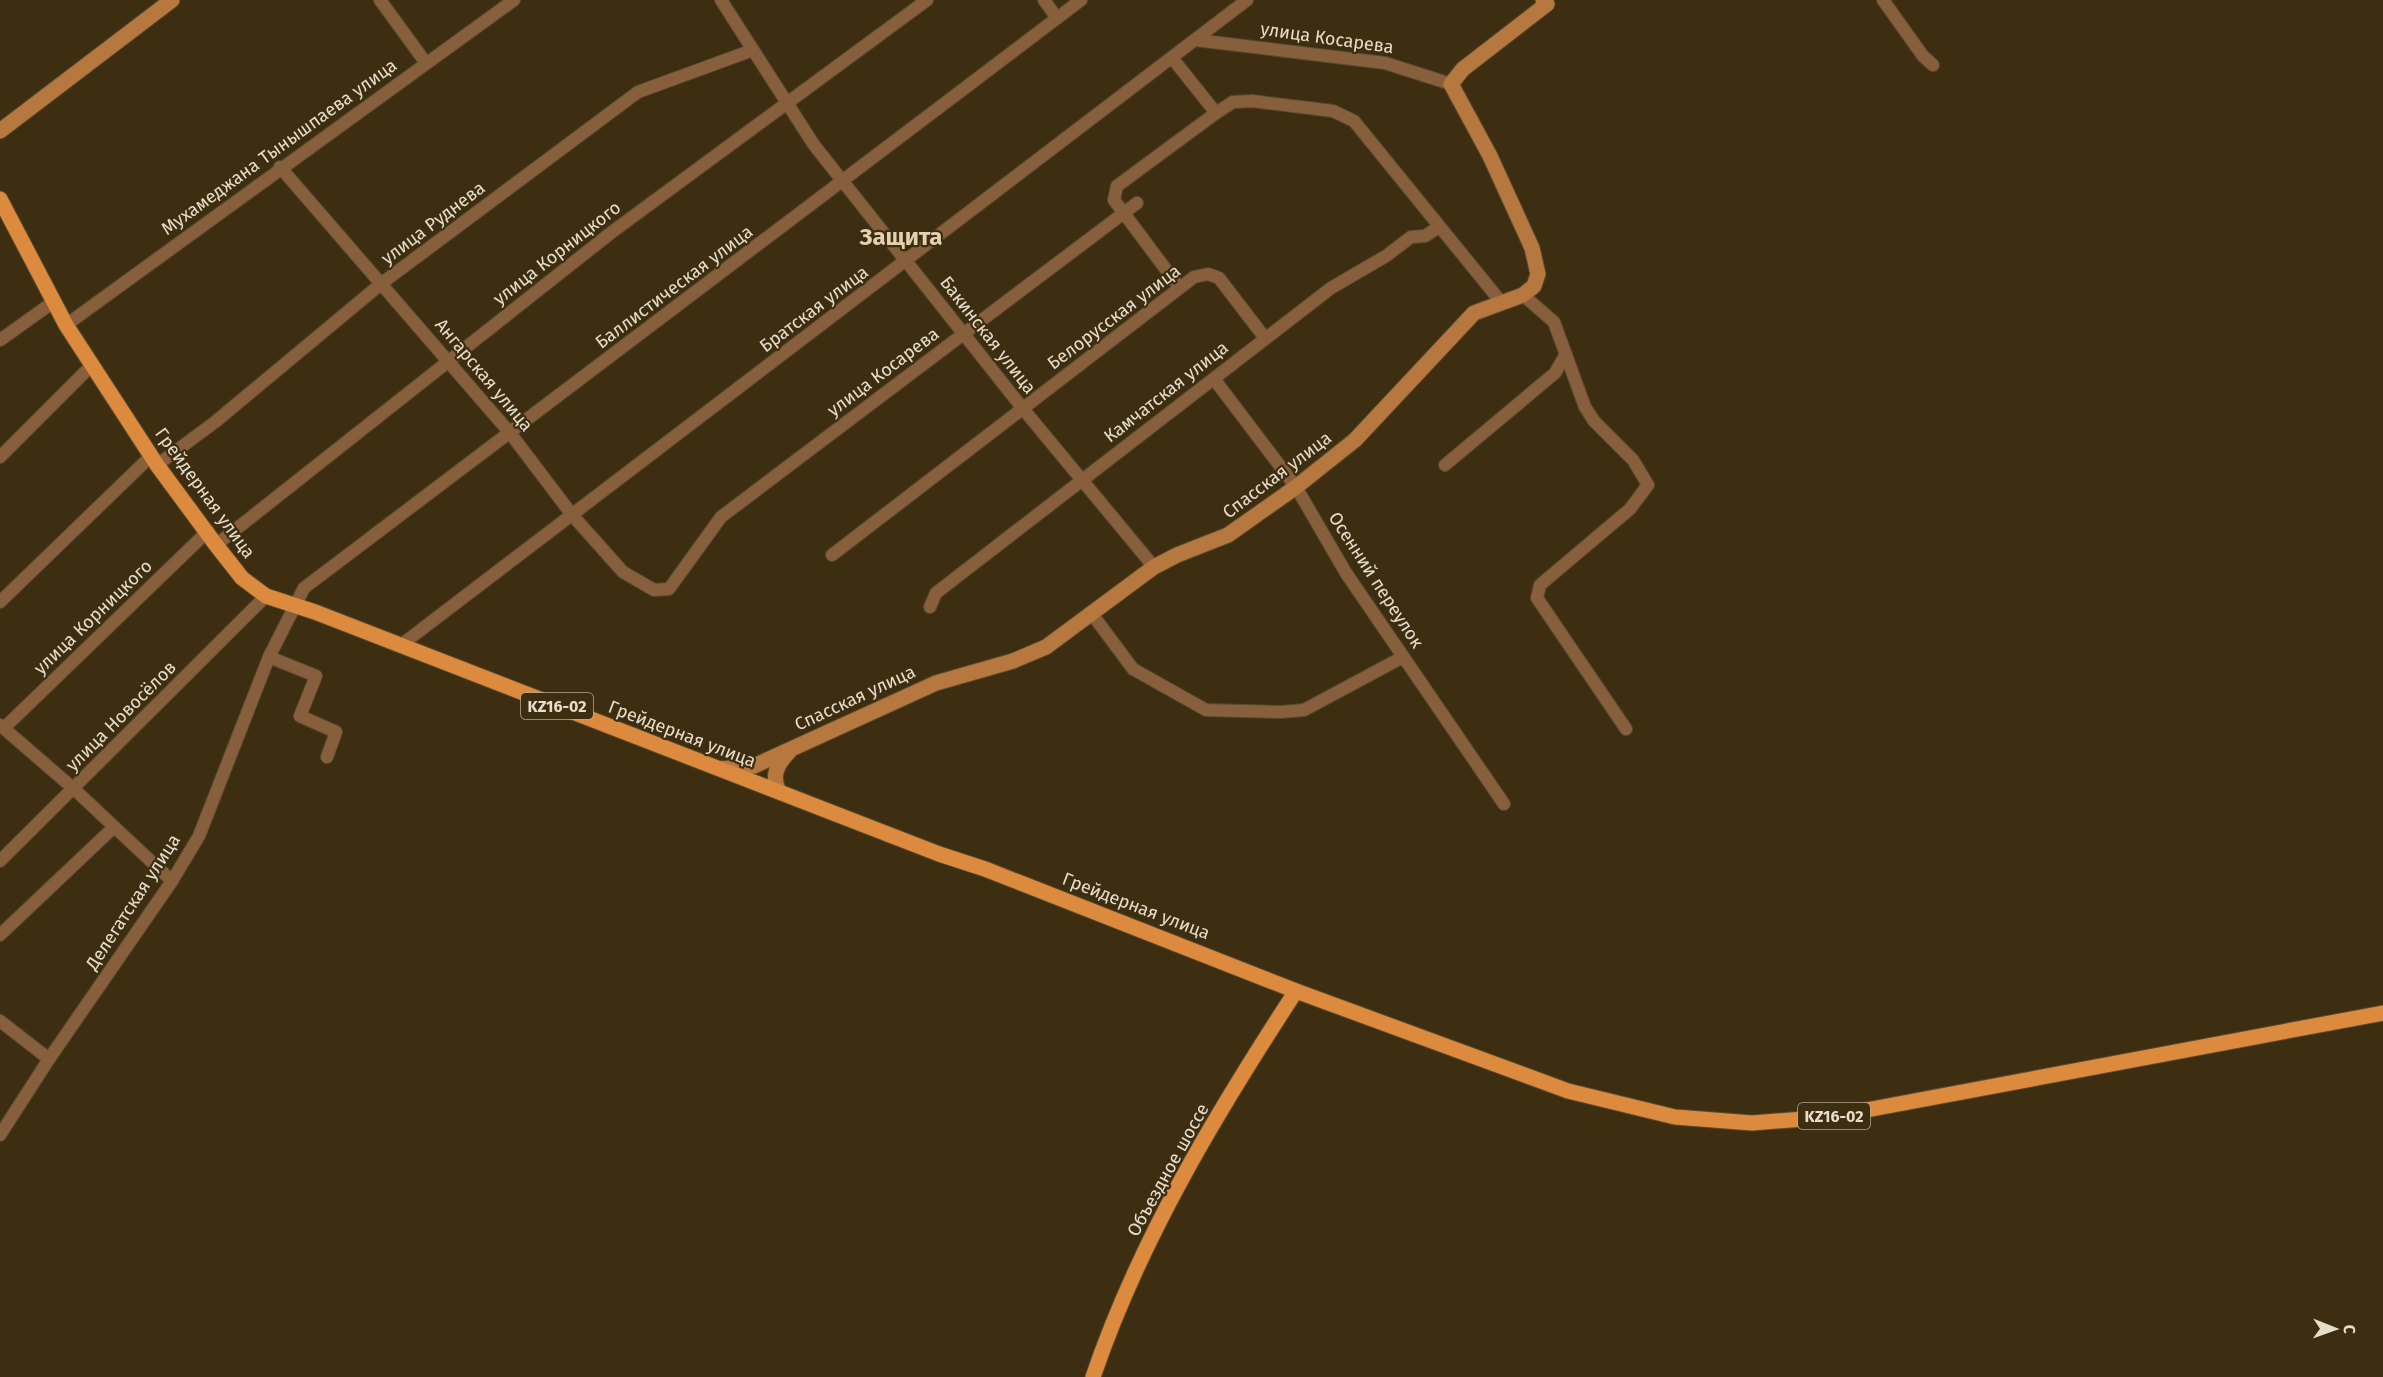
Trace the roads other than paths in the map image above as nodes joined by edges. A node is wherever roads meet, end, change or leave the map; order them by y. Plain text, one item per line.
1 (172, 0) edge
2 (380, 0) edge
3 (514, 0) edge
4 (721, 0) edge
5 (927, 0) edge
6 (1044, 0) edge
7 (1081, 0) edge
8 (1247, 0) edge
9 (1883, 0) edge
10 (1548, 1) edge
11 (1057, 18) junction
12 (1196, 40) junction
13 (753, 50) junction
14 (1173, 59) junction
15 (426, 63) junction
16 (1934, 65) dead end
17 (1451, 84) junction
18 (788, 102) junction
19 (1216, 113) junction
20 (0, 131) edge
21 (280, 167) junction
22 (844, 181) junction
23 (0, 199) edge
24 (1137, 203) dead end
25 (1124, 214) junction
26 (1439, 227) junction
27 (907, 260) junction
28 (382, 283) junction
29 (1179, 287) junction
30 (1524, 296) junction
31 (1501, 302) junction
32 (52, 303) junction
33 (66, 325) junction
34 (965, 335) junction
35 (1265, 338) junction
36 (0, 340) edge
37 (1566, 354) junction
38 (447, 360) junction
39 (92, 365) junction
40 (1214, 379) junction
41 (1024, 410) junction
42 (510, 433) junction
43 (0, 457) edge
44 (154, 460) junction
45 (1445, 465) dead end
46 (1082, 479) junction
47 (1296, 487) junction
48 (573, 516) junction
49 (207, 531) junction
50 (216, 545) junction
51 (832, 555) dead end
52 (1154, 567) junction
53 (669, 589) joint
54 (266, 596) junction
55 (0, 602) edge
56 (293, 607) junction
57 (930, 607) dead end
58 (1092, 614) junction
59 (401, 645) junction
60 (269, 657) junction
61 (1403, 657) junction
62 (2, 726) edge
63 (1626, 729) dead end
64 (791, 749) junction
65 (327, 757) dead end
66 (720, 769) junction
67 (74, 789) junction
68 (779, 792) junction
69 (1504, 804) dead end
70 (113, 828) junction
71 (0, 861) edge
72 (172, 881) junction
73 (0, 935) edge
74 (1296, 991) junction
75 (2383, 1012) edge
76 (0, 1021) edge
77 (49, 1059) junction
78 (0, 1135) edge
79 (1093, 1377) edge

1 - 20 street
2 - 15 street
3 - 15 street, Мухамеджана Тынышпаева улица
4 - 13 street, Бакинская улица
5 - 18 street, улица Корницкого
6 - 11 street
7 - 11 street, Баллистическая улица
8 - 12 street, Братская улица
9 - 16 street
10 - 17 street
11 - 22 street, Баллистическая улица
12 - 14 street, Братская улица
12 - 17 street, улица Косарева
13 - 18 street, Бакинская улица
13 - 28 street, улица Руднева
14 - 19 street
14 - 27 street, Братская улица
15 - 21 street, Мухамеджана Тынышпаева улица
17 - 30 street
18 - 22 street, Бакинская улица
18 - 38 street, улица Корницкого
19 - 25 street
19 - 26 street
21 - 28 street, Ангарская улица
21 - 33 street, Мухамеджана Тынышпаева улица
22 - 27 street, Бакинская улица
22 - 42 street, Баллистическая улица
23 - 32 main road, Грейдерная улица / KZ16-02
24 - 25 street, улица Косарева
25 - 29 street
25 - 34 street, улица Косарева
26 - 31 street
26 - 35 street, Камчатская улица
27 - 34 street, Бакинская улица
27 - 48 street, Братская улица
28 - 38 street, Ангарская улица
28 - 44 street, улица Руднева
29 - 35 street, Белорусская улица
29 - 41 street, Белорусская улица
30 - 31 street, Спасская улица
30 - 37 street
31 - 47 street, Спасская улица
32 - 33 main road, Грейдерная улица / KZ16-02
32 - 36 street
33 - 39 main road, Грейдерная улица / KZ16-02
34 - 41 street, Бакинская улица
34 - 53 street, улица Косарева
35 - 40 street, Камчатская улица
37 - 45 street
37 - 63 street
38 - 42 street, Ангарская улица
38 - 50 street, улица Корницкого
39 - 43 street
39 - 44 main road, Грейдерная улица / KZ16-02
40 - 46 street, Камчатская улица
40 - 47 street, Осенний переулок
41 - 46 street, Бакинская улица
41 - 51 street, Белорусская улица
42 - 48 street, Ангарская улица
42 - 56 street, Баллистическая улица
44 - 49 main road, Грейдерная улица / KZ16-02
44 - 55 street, улица Руднева
46 - 52 street, Бакинская улица
46 - 57 street, Камчатская улица
47 - 52 street, Спасская улица
47 - 61 street, Осенний переулок
48 - 53 street, Ангарская улица
48 - 59 street, Братская улица
49 - 50 main road, Грейдерная улица / KZ16-02
49 - 62 street, улица Корницкого
50 - 54 main road, Грейдерная улица / KZ16-02
52 - 58 street, Спасская улица
54 - 56 main road, Грейдерная улица / KZ16-02
54 - 67 street, улица Новосёлов
56 - 59 main road, Грейдерная улица / KZ16-02
56 - 60 street, Делегатская улица
58 - 61 street
58 - 64 street, Спасская улица
59 - 66 main road, Грейдерная улица / KZ16-02
60 - 65 street
60 - 72 street, Делегатская улица
61 - 69 street, Осенний переулок
62 - 67 street
64 - 66 street, Спасская улица
64 - 68 street, Спасская улица
66 - 68 main road, Грейдерная улица / KZ16-02
67 - 70 street
67 - 71 street, улица Новосёлов
68 - 74 main road, Грейдерная улица / KZ16-02
70 - 72 street
70 - 73 street
72 - 77 street, Делегатская улица
74 - 75 main road, KZ16-02
74 - 79 main road, Объездное шоссе
76 - 77 street
77 - 78 street, Делегатская улица

